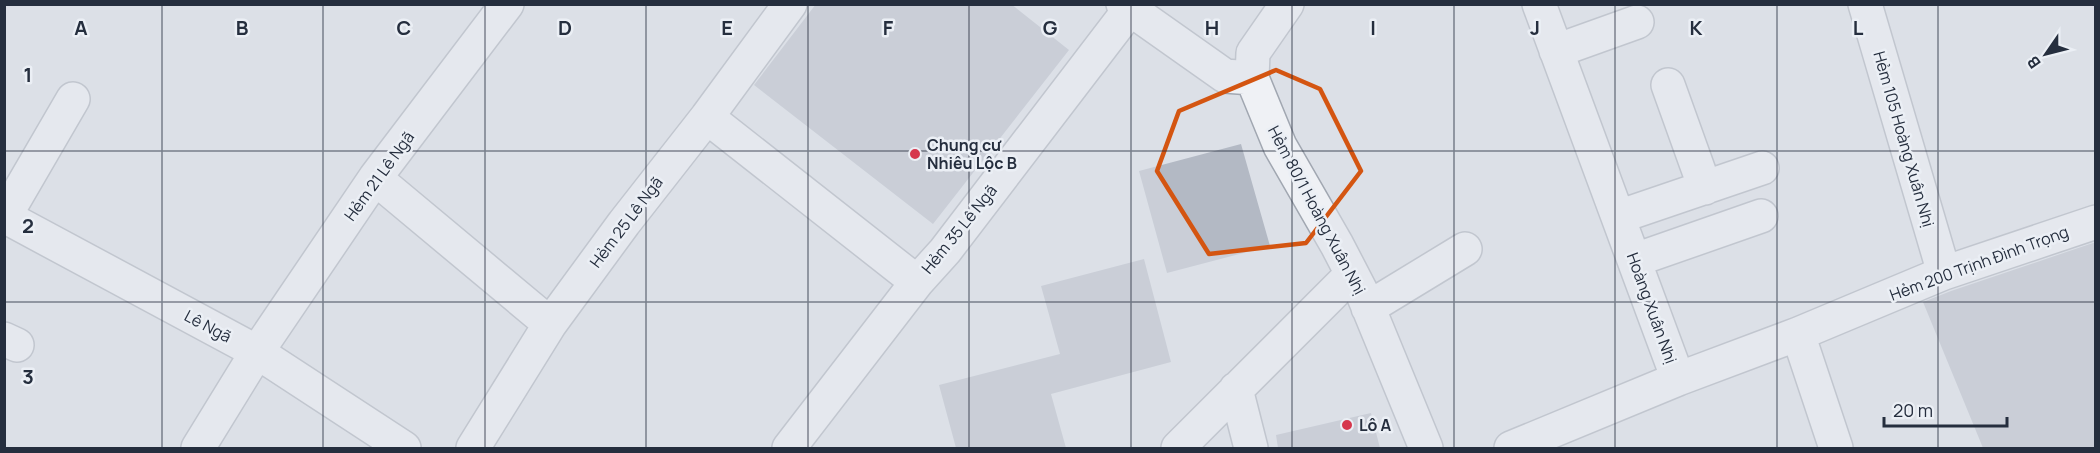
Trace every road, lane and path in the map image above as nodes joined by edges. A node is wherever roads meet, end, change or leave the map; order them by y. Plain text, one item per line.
1 (507, 4) edge
2 (790, 4) edge
3 (1287, 4) edge
4 (1539, 4) edge
5 (1865, 4) edge
6 (1126, 7) edge
7 (1637, 22) dead end
8 (1556, 51) junction
9 (1252, 78) junction
10 (1668, 85) dead end
11 (73, 99) dead end
12 (707, 117) junction
13 (1762, 168) dead end
14 (375, 178) junction
15 (1705, 188) junction
16 (5, 216) edge
17 (1761, 216) dead end
18 (1618, 217) junction
19 (2096, 222) edge
20 (1465, 249) dead end
21 (1635, 261) junction
22 (1944, 273) junction
23 (1352, 274) junction
24 (917, 282) junction
25 (1368, 308) junction
26 (550, 324) junction
27 (1798, 334) junction
28 (257, 352) junction
29 (1678, 379) junction
30 (1236, 389) junction
31 (198, 448) edge
32 (404, 448) edge
33 (473, 448) edge
34 (789, 448) edge
35 (1178, 448) edge
36 (1251, 448) edge
37 (1426, 448) edge
38 (1510, 448) edge
39 (1836, 448) edge

1 - 14 street, Hẻm 21 Lê Ngã
2 - 12 street, Hẻm 25 Lê Ngã
3 - 9 street
4 - 8 street, Hoàng Xuân Nhị
5 - 22 street, Hẻm 105 Hoàng Xuân Nhị
6 - 9 street
6 - 24 street, Hẻm 35 Lê Ngã
7 - 8 street
8 - 18 street, Hoàng Xuân Nhị
9 - 23 street, Hẻm 80/1 Hoàng Xuân Nhị
10 - 15 street
11 - 16 street
12 - 24 street
12 - 26 street, Hẻm 25 Lê Ngã
13 - 15 street
14 - 26 street
14 - 28 street, Hẻm 21 Lê Ngã
15 - 18 street
16 - 28 street, Lê Ngã
17 - 21 street
18 - 21 street, Hoàng Xuân Nhị
19 - 22 street, Hẻm 200 Trịnh Đình Trọng
20 - 25 street
21 - 29 street, Hoàng Xuân Nhị
22 - 27 street, Hẻm 200 Trịnh Đình Trọng
23 - 25 street, Hẻm 80/1 Hoàng Xuân Nhị
23 - 30 street
24 - 34 street, Hẻm 35 Lê Ngã
25 - 37 street, Hẻm 80/1 Hoàng Xuân Nhị
26 - 33 street, Hẻm 25 Lê Ngã
27 - 29 street, Hoàng Xuân Nhị
27 - 39 street
28 - 31 street, Hẻm 21 Lê Ngã
28 - 32 street, Lê Ngã
29 - 38 street
30 - 35 street
30 - 36 street

